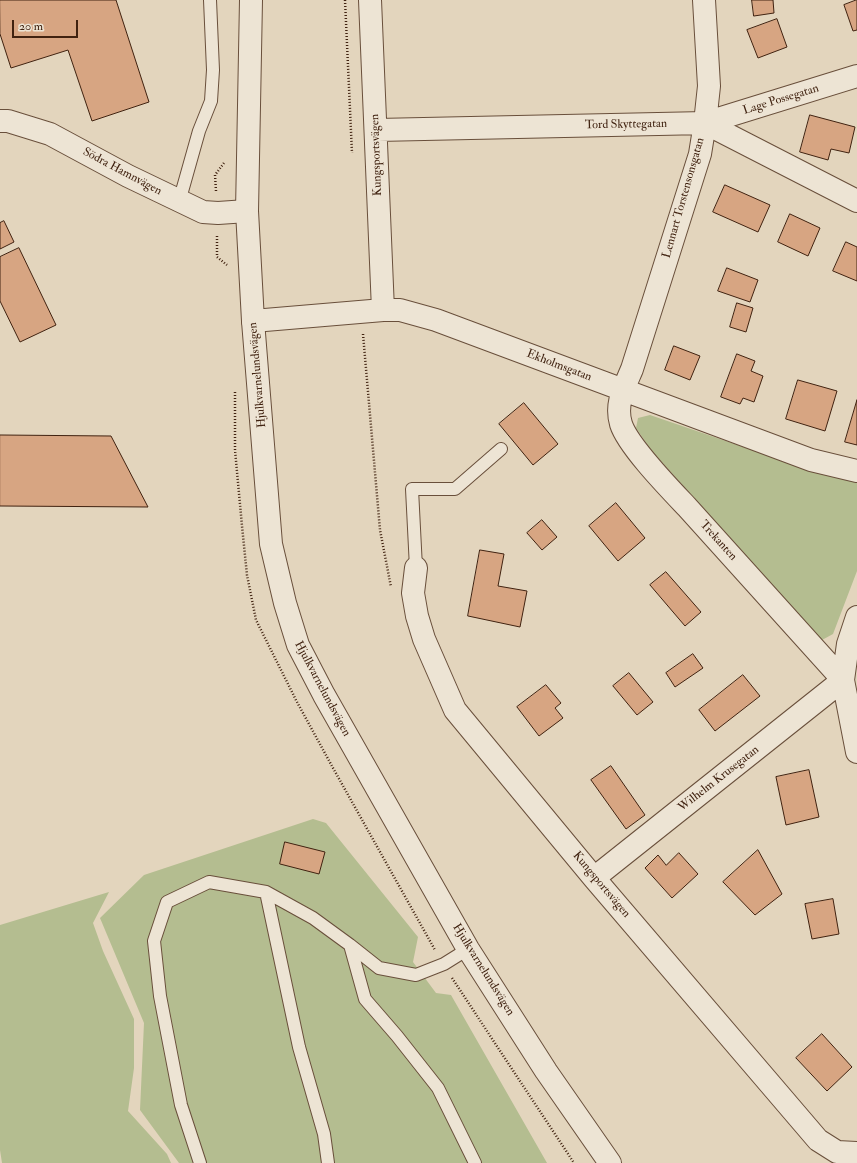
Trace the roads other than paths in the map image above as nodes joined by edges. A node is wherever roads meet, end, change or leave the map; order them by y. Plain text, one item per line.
1 (210, 0) edge
2 (251, 0) edge
3 (370, 0) edge
4 (704, 0) edge
5 (857, 76) edge
6 (0, 121) edge
7 (705, 123) junction
8 (377, 130) junction
9 (857, 201) edge
10 (179, 202) junction
11 (247, 211) junction
12 (382, 310) junction
13 (254, 321) junction
14 (623, 390) junction
15 (501, 449) dead end
16 (857, 471) edge
17 (416, 568) joint
18 (857, 616) edge
19 (843, 680) junction
20 (857, 752) edge
21 (594, 878) junction
22 (266, 892) junction
23 (350, 945) junction
24 (468, 949) junction
25 (857, 1153) edge
26 (200, 1163) edge
27 (328, 1163) edge
28 (475, 1163) edge
29 (610, 1163) edge

1 - 10 lane
2 - 11 street, Hjulkvarnelundsvägen
3 - 8 street, Kungsportsvägen
4 - 7 street, Lennart Torstensonsgatan
5 - 7 street, Lage Possegatan
6 - 10 street, Södra Hamnvägen
7 - 8 street, Tord Skyttegatan
7 - 9 street, Tord Skyttegatan
7 - 14 street, Lennart Torstensonsgatan
8 - 12 street, Kungsportsvägen
10 - 11 street, Södra Hamnvägen
11 - 13 street, Hjulkvarnelundsvägen
12 - 13 street, Ekholmsgatan
12 - 14 street, Ekholmsgatan
13 - 24 street, Hjulkvarnelundsvägen
14 - 16 street, Ekholmsgatan
14 - 19 street, Trekanten
15 - 17 lane
17 - 21 street, Kungsportsvägen
18 - 19 street
19 - 20 street
19 - 21 street, Wilhelm Krusegatan
21 - 25 street, Kungsportsvägen
22 - 23 lane
22 - 26 lane
22 - 27 lane
23 - 24 lane
23 - 28 lane
24 - 29 street, Hjulkvarnelundsvägen

